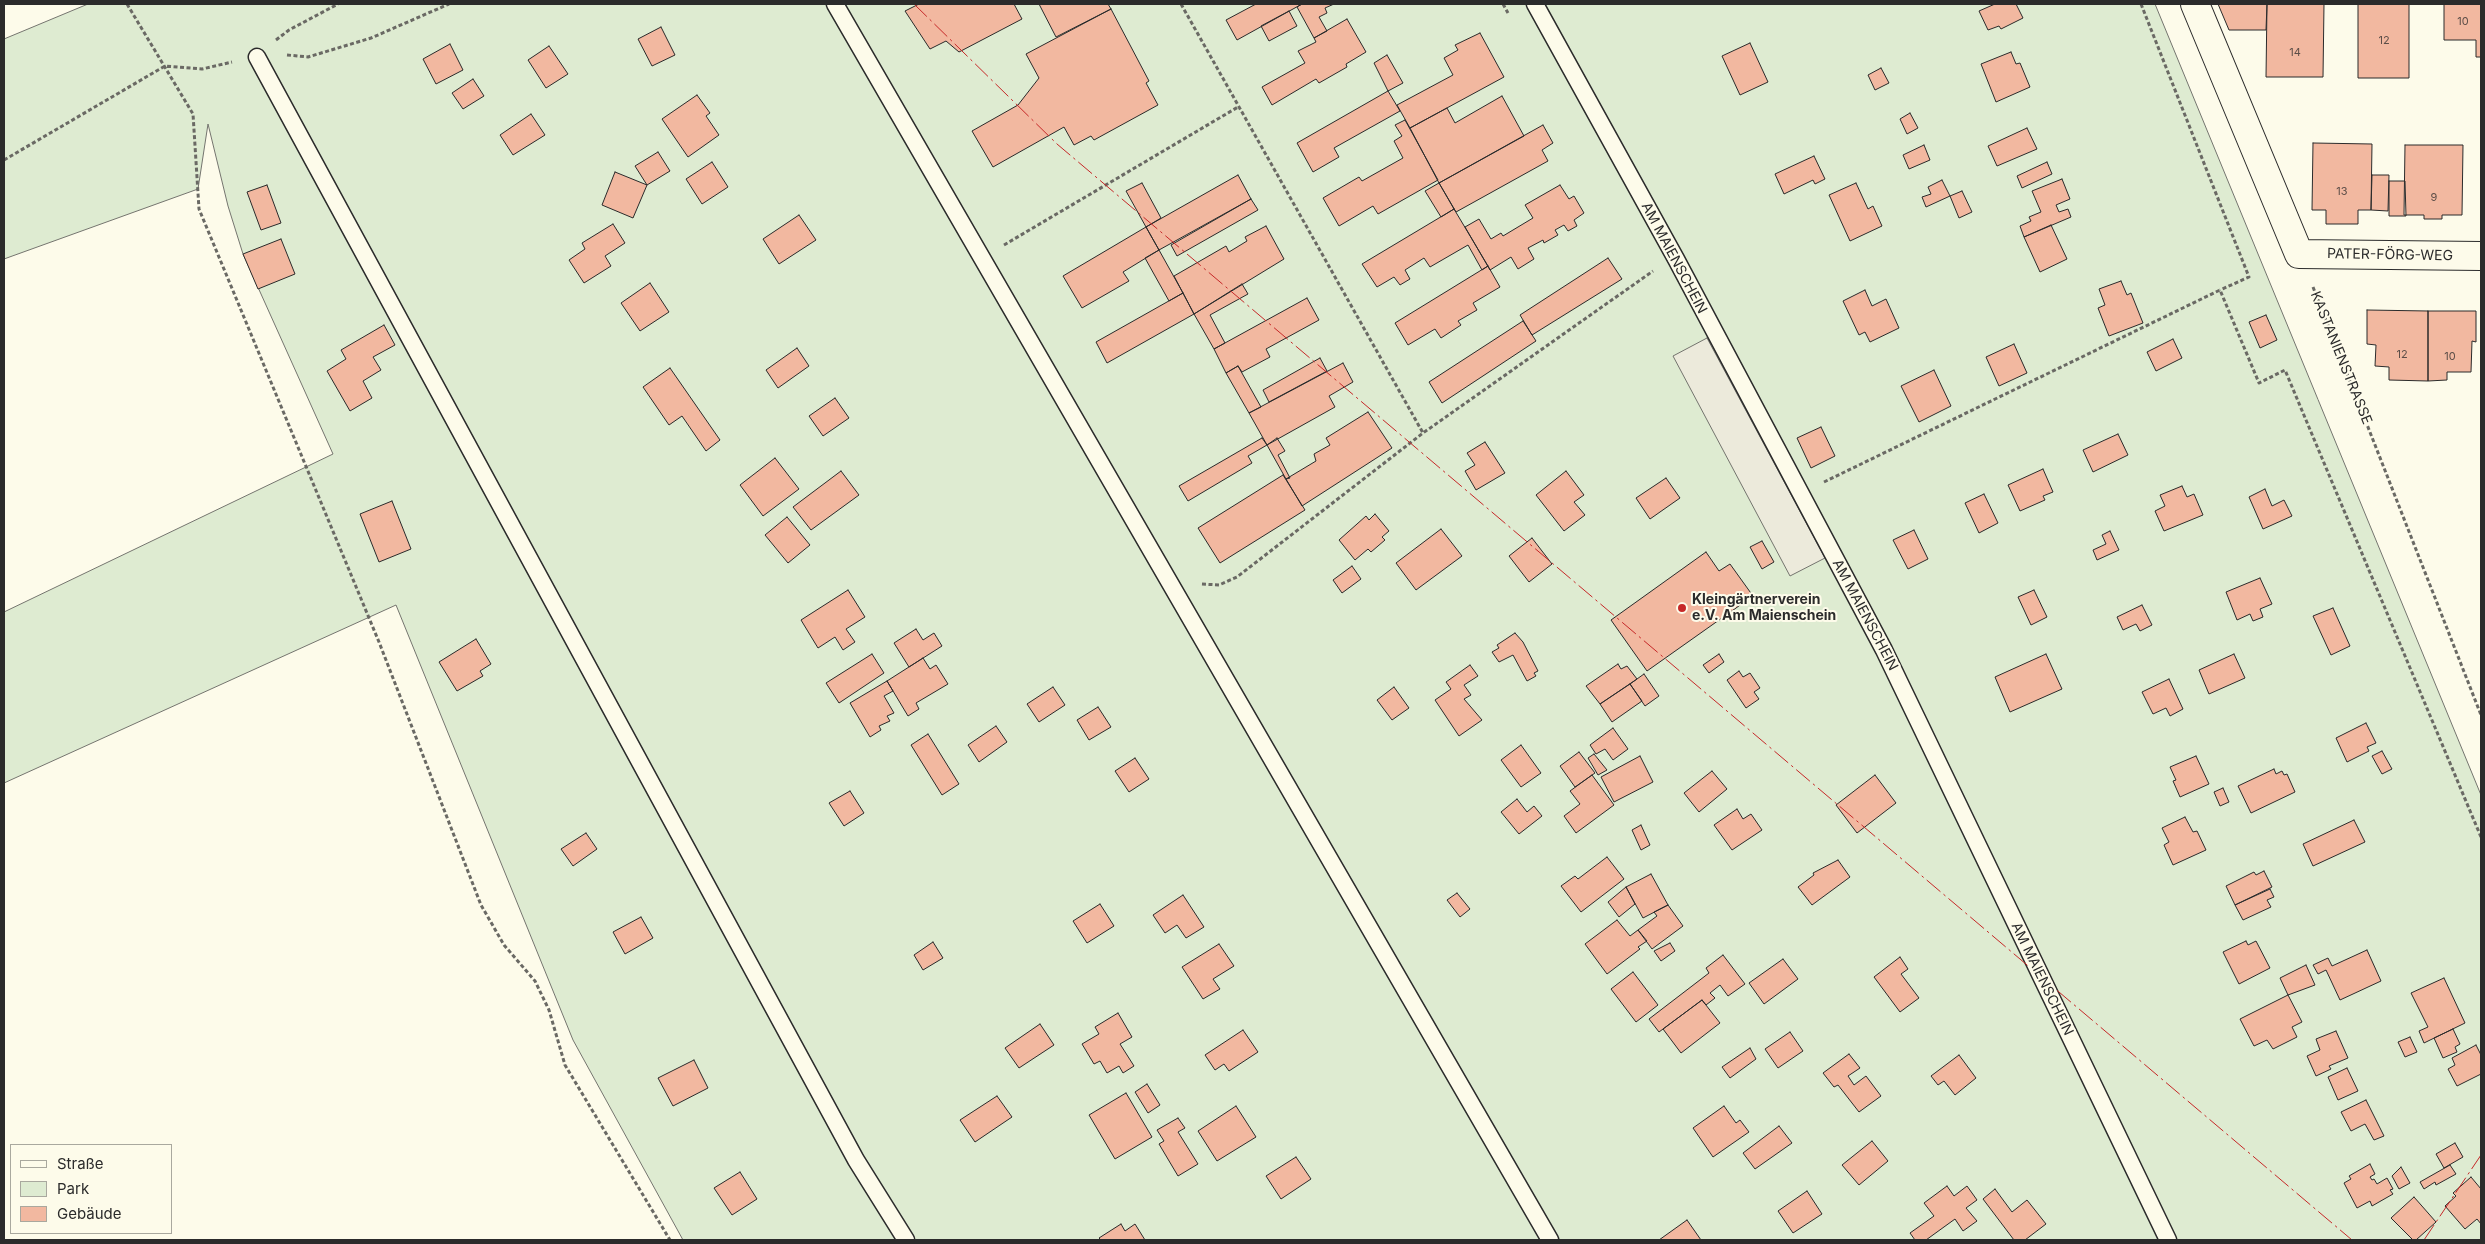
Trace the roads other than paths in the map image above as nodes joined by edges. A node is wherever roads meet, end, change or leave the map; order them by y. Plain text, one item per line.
1 (835, 4) edge
2 (1535, 4) edge
3 (2195, 4) edge
4 (258, 57) dead end
5 (2481, 256) edge
6 (906, 1240) edge
7 (1550, 1240) edge
8 (2168, 1240) edge

1 - 7 lane
2 - 8 lane, AM MAIENSCHEIN
3 - 5 street, PATER-FÖRG-WEG
4 - 6 lane

